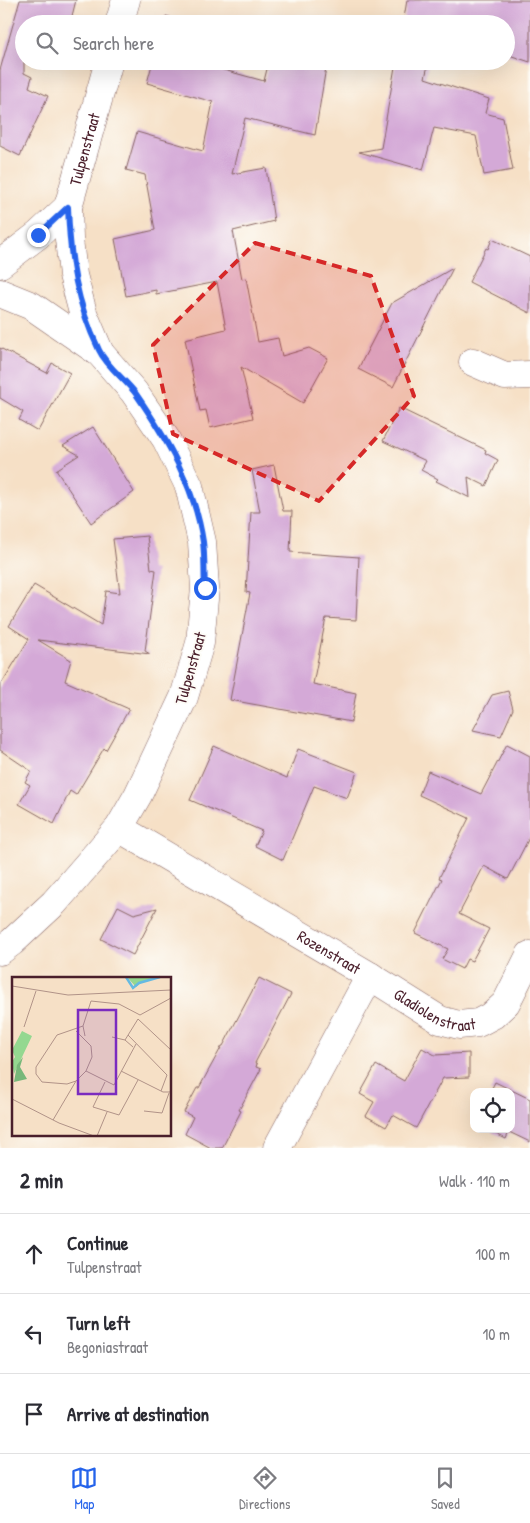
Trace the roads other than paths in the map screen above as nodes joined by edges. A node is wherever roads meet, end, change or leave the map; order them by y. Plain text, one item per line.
1 (126, 0) edge
2 (122, 15) edge
3 (106, 70) edge
4 (68, 207) junction
5 (0, 264) edge
6 (0, 293) edge
7 (100, 353) junction
8 (473, 362) dead end
9 (530, 375) edge
10 (119, 828) junction
11 (0, 951) edge
12 (530, 955) edge
13 (370, 976) junction
14 (277, 1148) edge

1 - 2 street
3 - 4 street, Tulpenstraat
4 - 5 street
4 - 7 street, Tulpenstraat
6 - 7 street, Tulpenstraat
7 - 10 street, Tulpenstraat
8 - 9 street
10 - 11 street, Tulpenstraat
10 - 13 street, Rozenstraat
12 - 13 street, Gladiolenstraat
13 - 14 street, Rozenstraat

